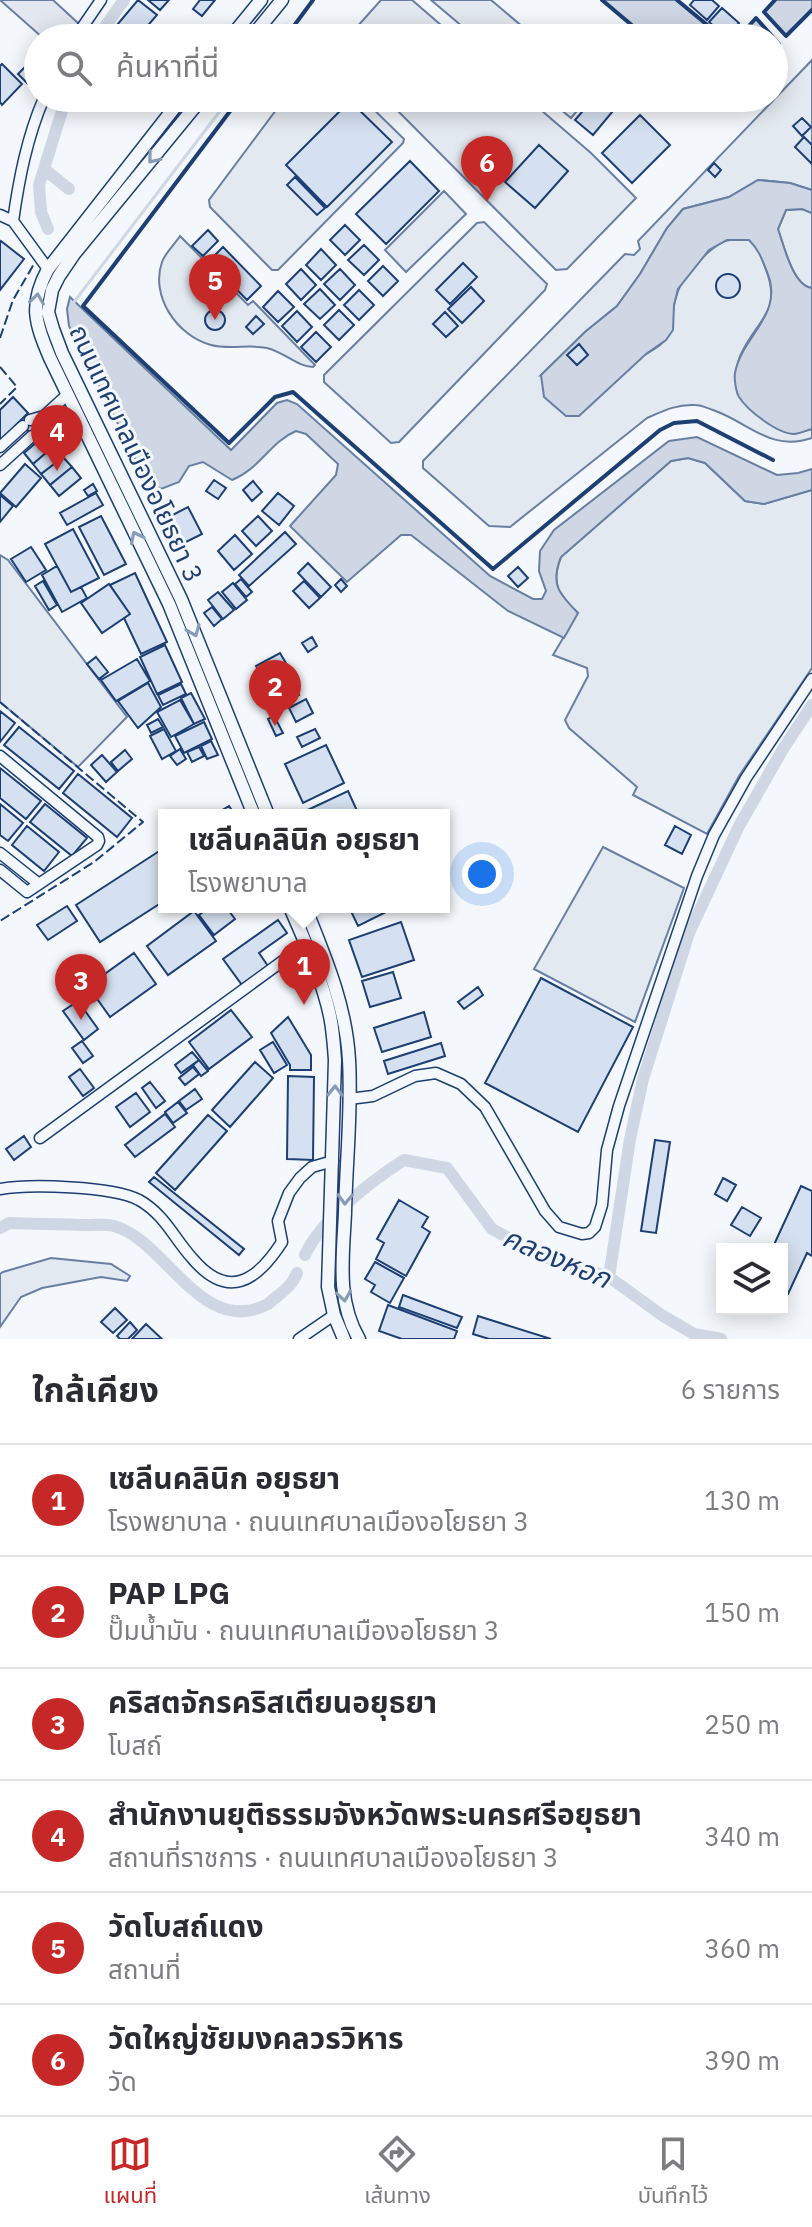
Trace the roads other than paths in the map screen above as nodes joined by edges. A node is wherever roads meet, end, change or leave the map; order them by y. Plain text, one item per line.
1 (101, 0) edge
2 (261, 0) edge
3 (282, 0) edge
4 (85, 24) edge
5 (241, 24) edge
6 (262, 24) edge
7 (39, 112) edge
8 (171, 112) edge
9 (191, 112) edge
10 (0, 215) edge
11 (13, 221) junction
12 (48, 269) junction
13 (67, 395) junction
14 (44, 416) junction
15 (0, 447) edge
16 (1, 461) edge
17 (812, 679) edge
18 (0, 756) edge
19 (237, 756) junction
20 (252, 809) edge
21 (265, 809) edge
22 (0, 853) edge
23 (0, 870) edge
24 (39, 884) junction
25 (293, 913) edge
26 (307, 913) edge
27 (306, 944) junction
28 (349, 1099) junction
29 (40, 1138) dead end
30 (333, 1165) junction
31 (0, 1189) edge
32 (334, 1315) junction
33 (299, 1339) edge
34 (344, 1339) edge
35 (359, 1339) edge

1 - 4 street
2 - 5 street
3 - 6 street
7 - 11 street
8 - 12 street, ถนนเทศบาลเมืองอโยธยา 3
9 -> 19 street, ถนนเทศบาลเมืองอโยธยา 3
10 - 11 street
11 - 12 street
13 -> 12 street, ถนนเทศบาลเมืองอโยธยา 3
13 - 14 street
19 -> 13 street, ถนนเทศบาลเมืองอโยธยา 3
14 - 15 street
14 - 16 street
17 - 28 street
18 - 24 street
19 - 20 street, ถนนเทศบาลเมืองอโยธยา 3
19 - 21 street, ถนนเทศบาลเมืองอโยธยา 3
22 - 24 street
23 - 24 street
25 - 27 street
26 - 28 street
27 - 29 street
30 -> 27 street
28 -> 35 street
30 - 31 street
30 - 32 street
32 - 33 street
32 - 34 street

